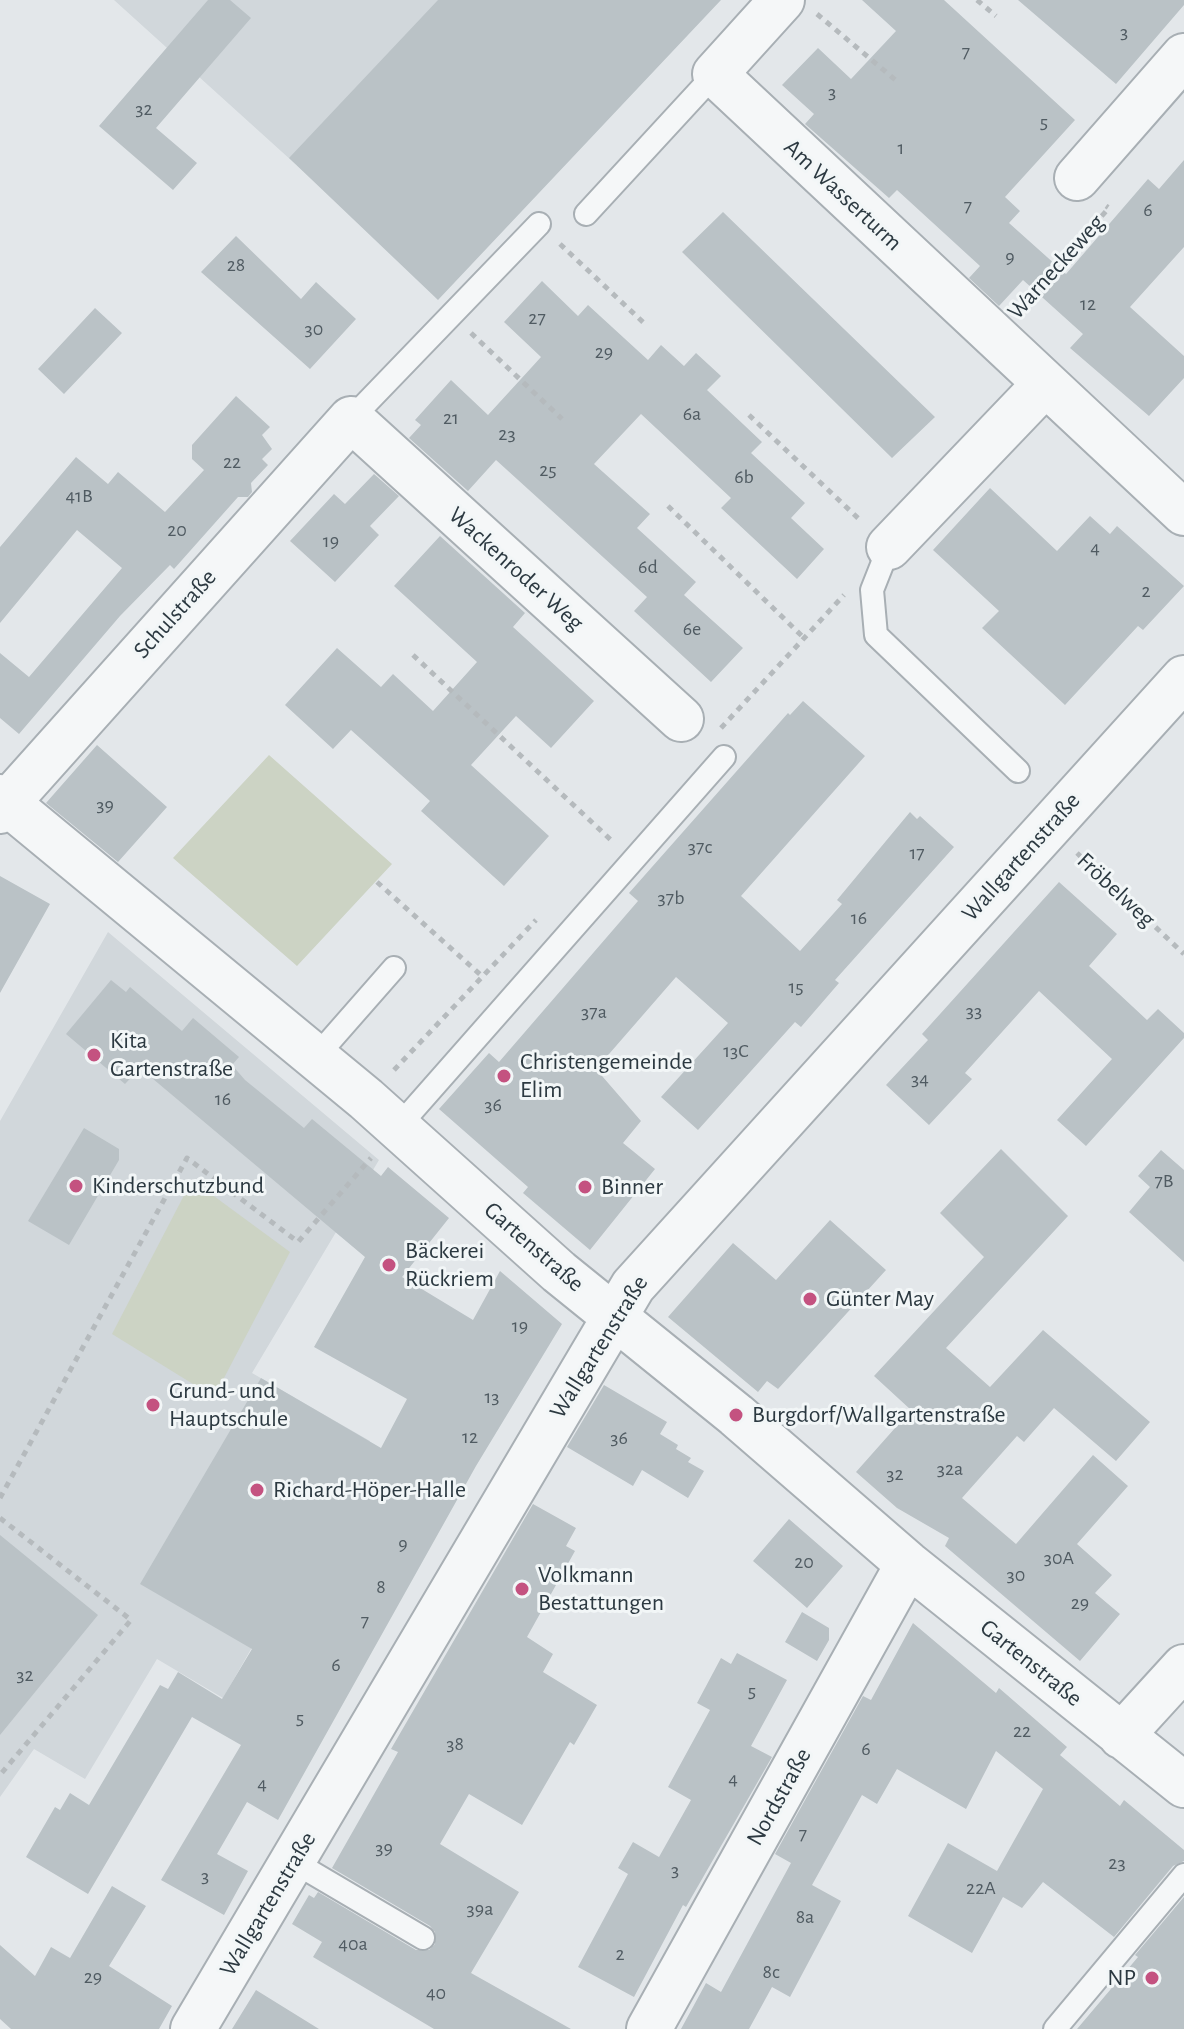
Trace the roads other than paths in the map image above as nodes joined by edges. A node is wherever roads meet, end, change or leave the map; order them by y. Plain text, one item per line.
1 (797, 5) edge
2 (1184, 56) edge
3 (715, 74) junction
4 (1077, 178) road end
5 (586, 214) dead end
6 (539, 224) road end
7 (1045, 384) junction
8 (351, 419) junction
9 (1184, 513) edge
10 (889, 547) joint
11 (1184, 678) edge
12 (681, 719) dead end
13 (724, 757) dead end
14 (1018, 771) dead end
15 (2, 803) edge
16 (394, 968) dead end
17 (315, 1058) junction
18 (398, 1127) junction
19 (614, 1315) junction
20 (908, 1564) junction
21 (1184, 1667) edge
22 (1121, 1736) junction
23 (1184, 1785) edge
24 (294, 1862) junction
25 (1184, 1875) edge
26 (423, 1938) dead end
27 (193, 2029) edge
28 (649, 2029) edge
29 (1055, 2029) edge

1 - 3 street
2 - 4 street, Warneckeweg
3 - 5 lane
3 - 7 street, Am Wasserturm
6 - 8 lane
7 - 9 street, Am Wasserturm
7 - 10 street
8 - 12 street, Wackenroder Weg
8 - 15 street, Schulstraße
10 - 14 lane
11 - 19 street, Wallgartenstraße
13 - 18 lane
15 - 17 street, Gartenstraße
16 - 17 lane
17 - 18 street, Gartenstraße
18 - 19 street, Gartenstraße
19 - 20 street, Gartenstraße
19 - 24 street, Wallgartenstraße
20 - 22 street, Gartenstraße
20 - 28 street, Nordstraße
21 - 22 street
22 - 23 street, Gartenstraße
24 - 26 lane
24 - 27 street, Wallgartenstraße
25 - 29 lane

